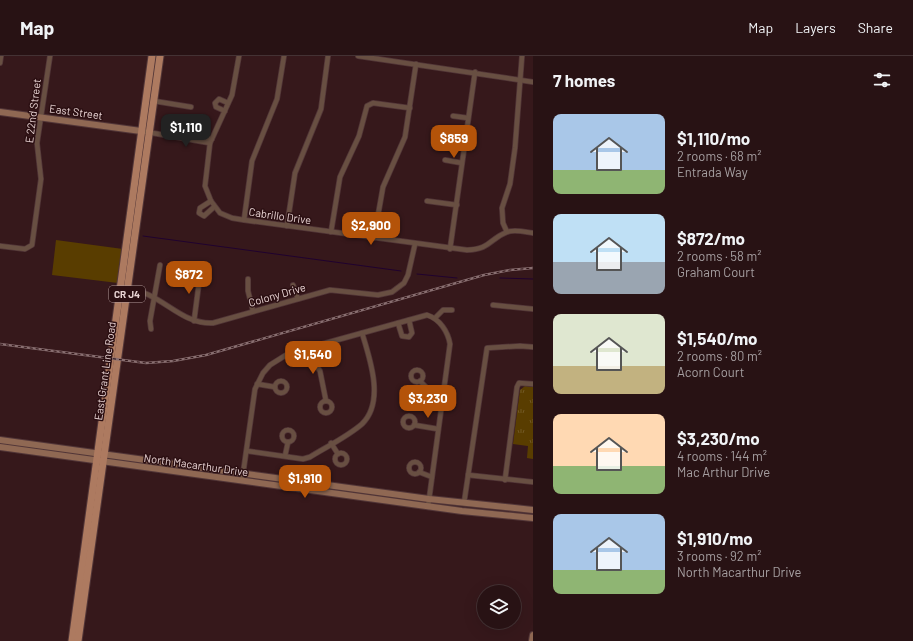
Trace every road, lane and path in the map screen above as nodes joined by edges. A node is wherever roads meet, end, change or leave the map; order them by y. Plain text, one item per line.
1 (1, 56) edge
2 (50, 56) edge
3 (152, 56) edge
4 (160, 56) edge
5 (239, 56) edge
6 (284, 56) edge
7 (328, 56) edge
8 (358, 56) edge
9 (522, 56) edge
10 (382, 58) edge
11 (0, 63) edge
12 (416, 64) junction
13 (475, 72) junction
14 (520, 80) junction
15 (533, 82) edge
16 (154, 101) junction
17 (228, 103) junction
18 (191, 107) dead end
19 (410, 108) junction
20 (225, 111) junction
21 (0, 112) edge
22 (453, 116) dead end
23 (41, 118) junction
24 (468, 118) junction
25 (141, 131) junction
26 (149, 133) junction
27 (211, 141) junction
28 (445, 160) dead end
29 (462, 163) junction
30 (210, 201) junction
31 (427, 201) dead end
32 (457, 205) junction
33 (214, 207) junction
34 (244, 220) junction
35 (287, 226) junction
36 (331, 232) junction
37 (507, 232) junction
38 (533, 233) edge
39 (374, 238) junction
40 (415, 244) junction
41 (0, 246) edge
42 (450, 249) junction
43 (160, 266) dead end
44 (203, 273) dead end
45 (248, 279) dead end
46 (293, 285) dead end
47 (124, 289) junction
48 (153, 296) junction
49 (298, 299) junction
50 (493, 305) dead end
51 (533, 309) edge
52 (452, 310) dead end
53 (253, 311) junction
54 (435, 318) junction
55 (409, 320) junction
56 (194, 321) junction
57 (398, 323) junction
58 (151, 328) dead end
59 (362, 333) junction
60 (533, 347) edge
61 (308, 348) junction
62 (420, 381) dead end
63 (257, 384) junction
64 (533, 384) edge
65 (275, 387) dead end
66 (443, 391) junction
67 (326, 401) dead end
68 (414, 424) dead end
69 (438, 429) junction
70 (0, 440) edge
71 (288, 442) dead end
72 (332, 443) junction
73 (0, 447) edge
74 (247, 451) junction
75 (338, 454) dead end
76 (285, 456) junction
77 (100, 458) junction
78 (419, 472) dead end
79 (243, 473) junction
80 (468, 475) junction
81 (432, 478) junction
82 (505, 480) junction
83 (242, 481) junction
84 (533, 482) edge
85 (429, 499) junction
86 (464, 503) junction
87 (428, 506) junction
88 (533, 510) edge
89 (533, 518) edge
90 (533, 635) edge
91 (72, 641) edge
92 (78, 641) edge
93 (532, 641) edge

1 - 11 street
2 - 23 street, E 22nd Street
3 - 25 main road, East Grant Line Road / CR J4
4 - 16 main road, East Grant Line Road / CR J4
5 - 17 street
6 - 34 street
7 - 35 street
8 - 10 street
9 - 14 street
10 - 12 street
12 - 13 street
12 - 19 street
13 - 14 street
13 - 24 street
14 - 15 street
14 - 37 street
16 - 18 street
16 - 26 main road, East Grant Line Road / CR J4
17 - 20 street
17 - 20 street
19 - 36 street
19 - 39 street
20 - 27 street
21 - 23 main road, East Street
22 - 24 street
23 - 25 main road, East Street
23 - 41 street, E 22nd Street
24 - 29 street
25 - 26 street, East Street
25 - 47 main road, East Grant Line Road / CR J4
26 - 27 street, East Street
26 - 47 main road, East Grant Line Road / CR J4
27 - 30 street
28 - 29 street
29 - 32 street
30 - 33 street
30 - 33 street
31 - 32 street
32 - 42 street
33 - 34 street, Cabrillo Drive
34 - 35 street, Cabrillo Drive
35 - 36 street, Cabrillo Drive
36 - 39 street, Cabrillo Drive
37 - 38 street
37 - 42 street, Cabrillo Drive
39 - 40 street, Cabrillo Drive
40 - 42 street, Cabrillo Drive
40 - 49 street, Colony Drive
43 - 48 street
44 - 56 street
45 - 53 street
46 - 49 street
47 - 48 street, Colony Drive
47 - 77 main road, East Grant Line Road / CR J4
48 - 56 street, Colony Drive
48 - 58 street
49 - 53 street, Colony Drive
50 - 51 street
52 - 54 street
53 - 56 street, Colony Drive
54 - 55 street
54 - 66 street
55 - 57 street
55 - 57 street
57 - 59 street
59 - 61 street
59 - 72 street
60 - 80 street
61 - 63 street
61 - 67 street
62 - 66 street
63 - 65 street
63 - 74 street
64 - 82 street
66 - 69 street
68 - 69 street
69 - 81 street
70 - 77 main road, North Macarthur Drive
71 - 76 street
72 - 75 street
72 - 76 street
73 - 77 main road, North Macarthur Drive
74 - 76 street
74 - 79 street
77 - 79 main road, North Macarthur Drive
77 - 83 main road, North Macarthur Drive
77 - 91 main road, East Grant Line Road / CR J4
77 - 92 main road, East Grant Line Road / CR J4
78 - 81 street
79 - 83 street
79 - 85 main road, North Macarthur Drive
80 - 82 street
80 - 86 street
81 - 85 street
82 - 84 street
83 - 87 main road, North Macarthur Drive
85 - 86 main road, North Macarthur Drive
85 - 87 street
86 - 88 main road, North Macarthur Drive
87 - 89 main road, North Macarthur Drive
90 - 93 main road

